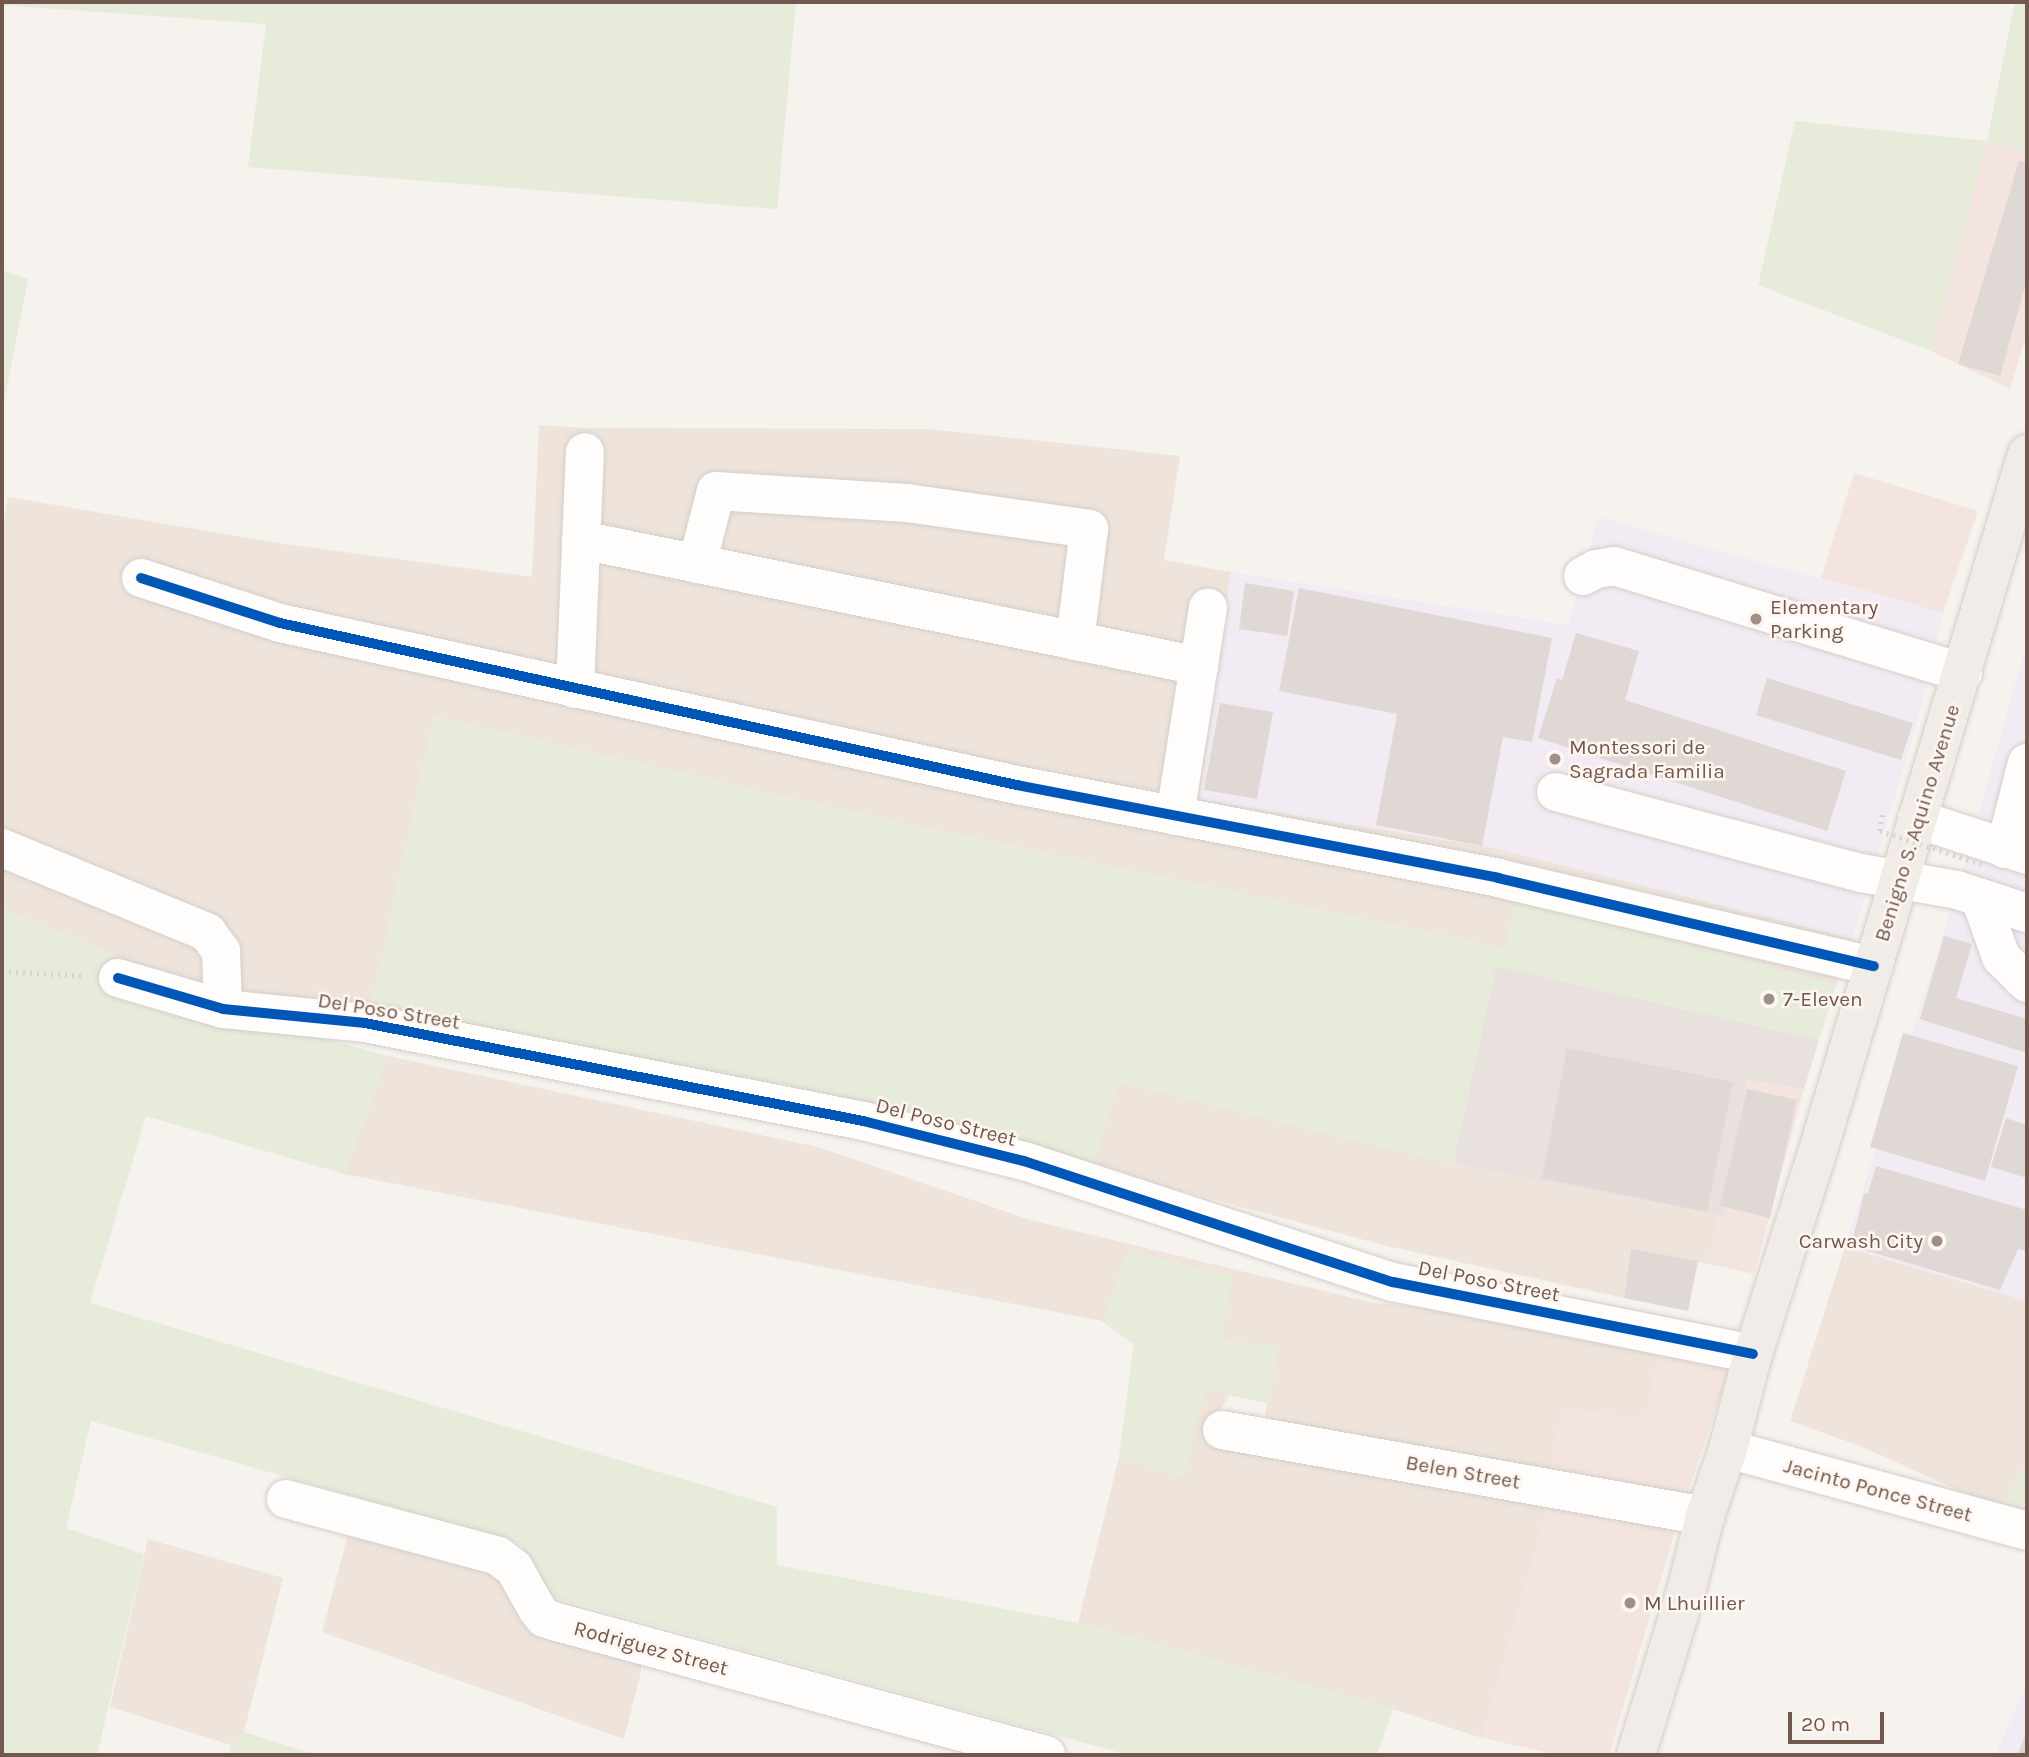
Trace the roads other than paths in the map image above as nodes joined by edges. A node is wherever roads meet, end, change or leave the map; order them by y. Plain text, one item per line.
1 (585, 452) dead end
2 (2027, 454) edge
3 (581, 540) junction
4 (697, 564) junction
5 (1583, 576) dead end
6 (141, 578) dead end
7 (1208, 608) dead end
8 (1075, 641) junction
9 (1199, 666) junction
10 (1963, 673) junction
11 (575, 689) junction
12 (2027, 763) edge
13 (1556, 792) dead end
14 (1175, 816) junction
15 (1900, 817) junction
16 (2, 848) edge
17 (1999, 867) edge
18 (1897, 879) junction
19 (2027, 913) edge
20 (1874, 966) junction
21 (118, 978) road end
22 (2027, 983) edge
23 (223, 1009) junction
24 (1753, 1354) junction
25 (1222, 1430) dead end
26 (1728, 1449) junction
27 (286, 1499) dead end
28 (1705, 1516) junction
29 (2027, 1531) edge
30 (1046, 1755) edge
31 (1636, 1755) edge

1 - 3 street
2 - 10 main road, Benigno S. Aquino Avenue
3 - 4 street
3 - 11 street
4 - 8 street
4 - 8 street
5 - 10 street
6 - 11 street
7 - 9 street
8 - 9 street
9 - 14 street
10 - 15 main road, Benigno S. Aquino Avenue
11 - 14 street
12 - 17 street
13 - 18 street
14 - 20 street
15 - 17 street
15 - 18 main road, Benigno S. Aquino Avenue
16 - 23 street
17 - 18 street
17 - 19 street
17 - 22 street
18 - 20 main road, Benigno S. Aquino Avenue
20 - 24 main road, Benigno S. Aquino Avenue
21 - 23 street, Del Poso Street
23 - 24 street, Del Poso Street
24 - 26 main road, Benigno S. Aquino Avenue
25 - 28 street, Belen Street
26 - 28 main road, Benigno S. Aquino Avenue
26 - 29 street, Jacinto Ponce Street
27 - 30 street, Rodriguez Street
28 - 31 main road, Benigno S. Aquino Avenue

